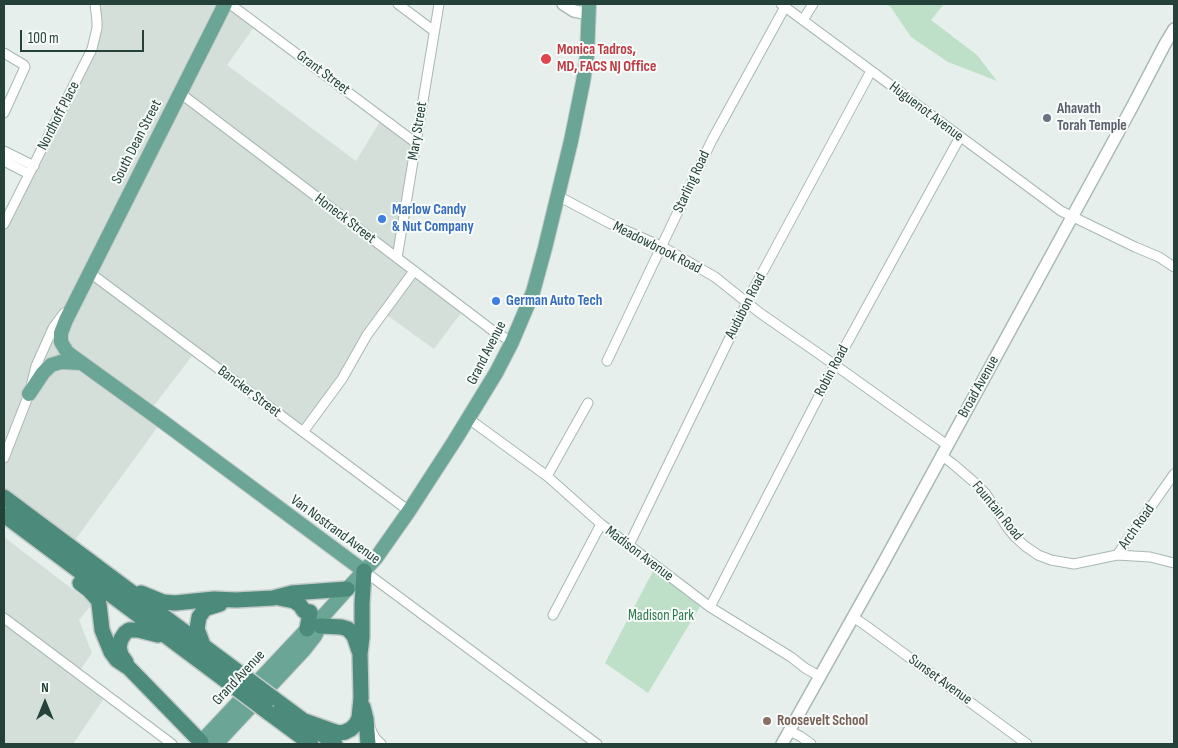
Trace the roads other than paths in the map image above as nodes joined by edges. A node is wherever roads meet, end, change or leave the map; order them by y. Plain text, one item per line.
1 (95, 4) edge
2 (225, 4) edge
3 (230, 4) edge
4 (398, 4) edge
5 (439, 4) edge
6 (563, 4) edge
7 (813, 4) edge
8 (783, 5) edge
9 (588, 9) edge
10 (803, 20) junction
11 (1174, 29) edge
12 (434, 31) junction
13 (4, 52) edge
14 (871, 71) junction
15 (180, 93) junction
16 (4, 113) edge
17 (960, 137) junction
18 (416, 143) junction
19 (4, 151) edge
20 (4, 161) edge
21 (32, 170) junction
22 (558, 196) junction
23 (1072, 217) junction
24 (4, 224) edge
25 (661, 246) junction
26 (397, 258) junction
27 (1174, 267) edge
28 (414, 271) junction
29 (89, 272) junction
30 (79, 294) junction
31 (747, 303) junction
32 (60, 338) joint
33 (512, 342) junction
34 (606, 361) dead end
35 (82, 364) junction
36 (835, 365) junction
37 (30, 394) junction
38 (588, 403) dead end
39 (469, 419) junction
40 (303, 432) junction
41 (944, 450) junction
42 (4, 458) edge
43 (1174, 474) edge
44 (547, 476) junction
45 (4, 497) edge
46 (409, 511) junction
47 (4, 515) edge
48 (601, 524) junction
49 (629, 546) junction
50 (47, 547) junction
51 (1117, 555) junction
52 (1174, 563) edge
53 (364, 571) junction
54 (122, 585) junction
55 (347, 589) junction
56 (273, 598) junction
57 (236, 600) junction
58 (710, 607) junction
59 (553, 615) dead end
60 (853, 617) junction
61 (4, 618) edge
62 (317, 623) junction
63 (168, 637) junction
64 (203, 645) junction
65 (360, 654) junction
66 (129, 668) junction
67 (819, 676) junction
68 (235, 679) junction
69 (361, 698) junction
70 (366, 719) junction
71 (302, 720) junction
72 (789, 731) junction
73 (200, 743) edge
74 (172, 744) edge
75 (216, 744) edge
76 (311, 744) edge
77 (335, 744) edge
78 (368, 744) edge
79 (381, 744) edge
80 (597, 744) edge
81 (782, 744) edge
82 (811, 744) edge
83 (1027, 744) edge

1 - 21 street, Nordhoff Place
2 - 15 main road, South Dean Street
3 - 18 street, Grant Street
4 - 12 street
5 - 12 street, Mary Street
6 - 9 street
7 - 10 street
8 - 10 street, Huguenot Avenue
8 - 25 street, Starling Road
9 - 22 main road, Grand Avenue
10 - 14 street, Huguenot Avenue
11 - 23 street, Broad Avenue
12 - 18 street, Mary Street
13 - 16 street
14 - 17 street, Huguenot Avenue
14 - 31 street, Audubon Road
15 - 26 street, Honeck Street
15 - 29 main road, South Dean Street
17 - 23 street, Huguenot Avenue
17 - 36 street, Robin Road
18 - 26 street, Mary Street
19 - 21 street
20 - 21 street
21 - 24 street, Nordhoff Place
22 - 25 street, Meadowbrook Road
22 - 33 main road, Grand Avenue
23 - 27 street, Huguenot Avenue
23 - 41 street, Broad Avenue
25 - 31 street, Meadowbrook Road
25 - 34 street, Starling Road
26 - 28 street, Honeck Street
28 - 33 street, Honeck Street
28 - 40 street
29 - 30 main road, South Dean Street
29 - 40 street, Bancker Street
30 - 32 main road, South Dean Street
30 - 37 street, South Dean Street
31 - 36 street, Meadowbrook Road
31 - 49 street, Audubon Road
32 - 35 main road, Van Nostrand Avenue
33 - 39 main road, Grand Avenue
35 - 37 main road
35 - 53 main road, Van Nostrand Avenue
36 - 41 street, Meadowbrook Road
36 - 58 street, Robin Road
37 - 42 street, South Dean Street
38 - 44 street
39 - 44 street, Madison Avenue
39 - 46 main road, Grand Avenue
40 - 46 street, Bancker Street
41 - 51 street, Fountain Road
41 - 60 street, Broad Avenue
43 - 51 street, Arch Road
44 - 48 street, Madison Avenue
45 - 54 highway
46 - 53 main road, Grand Avenue
47 - 50 highway
48 - 49 street, Madison Avenue
48 - 59 street
49 - 58 street, Madison Avenue
50 - 63 highway
50 - 66 highway
51 - 52 street, Fountain Road
53 - 55 main road, Grand Avenue
53 - 65 highway
53 - 80 street, Van Nostrand Avenue
54 - 57 highway
54 - 64 highway
55 - 56 highway
55 - 62 main road, Grand Avenue
56 - 57 highway
56 - 62 highway
57 - 64 highway
58 - 67 street, Madison Avenue
60 - 67 street, Broad Avenue
60 - 83 street, Sunset Avenue
61 - 74 street
62 - 65 highway
62 - 73 main road, Grand Avenue
62 - 75 main road, Grand Avenue
63 - 66 highway
63 - 68 highway
64 - 68 highway
65 - 69 highway
66 - 73 highway
67 - 72 street, Broad Avenue
68 - 71 highway, bridge
68 - 76 highway, bridge
69 - 70 highway
69 - 71 highway
70 - 78 highway
70 - 79 street
71 - 77 highway
72 - 81 street, Broad Avenue
72 - 82 street

